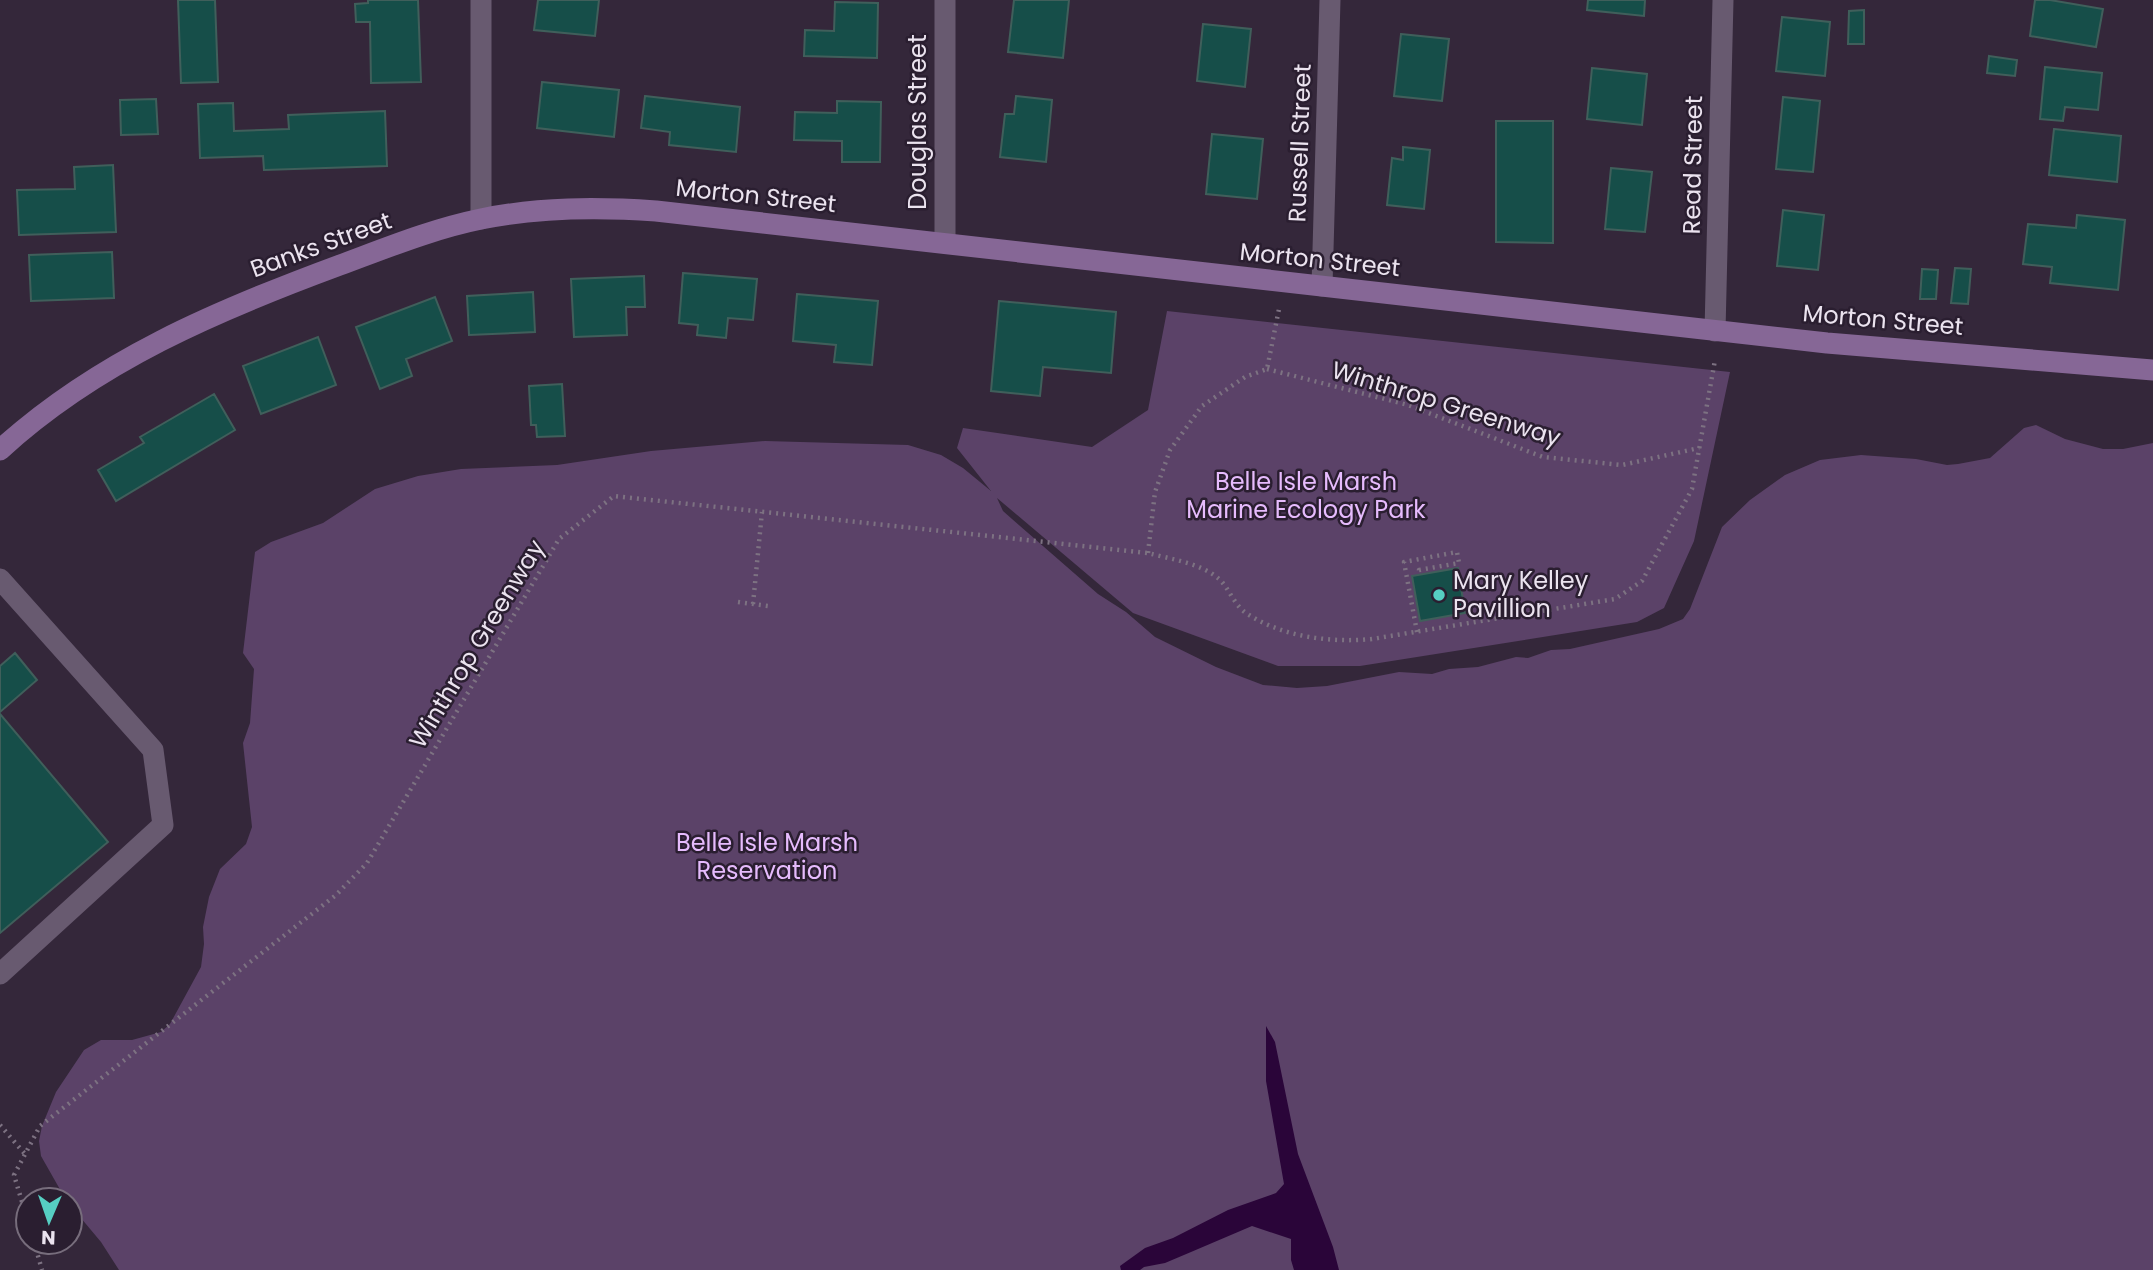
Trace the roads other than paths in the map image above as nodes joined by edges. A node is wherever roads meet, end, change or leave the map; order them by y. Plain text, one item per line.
1 (481, 0) edge
2 (945, 0) edge
3 (1330, 0) edge
4 (1723, 0) edge
5 (481, 219) junction
6 (945, 243) junction
7 (1322, 286) junction
8 (1715, 331) junction
9 (2153, 370) edge
10 (1, 447) edge
11 (0, 579) edge
12 (0, 974) edge

1 - 5 street
2 - 6 street, Douglas Street
3 - 7 street, Russell Street
4 - 8 street, Read Street
5 - 6 street, Morton Street
5 - 10 street, Banks Street
6 - 7 street, Morton Street
7 - 8 street, Morton Street
8 - 9 street, Morton Street
11 - 12 street

